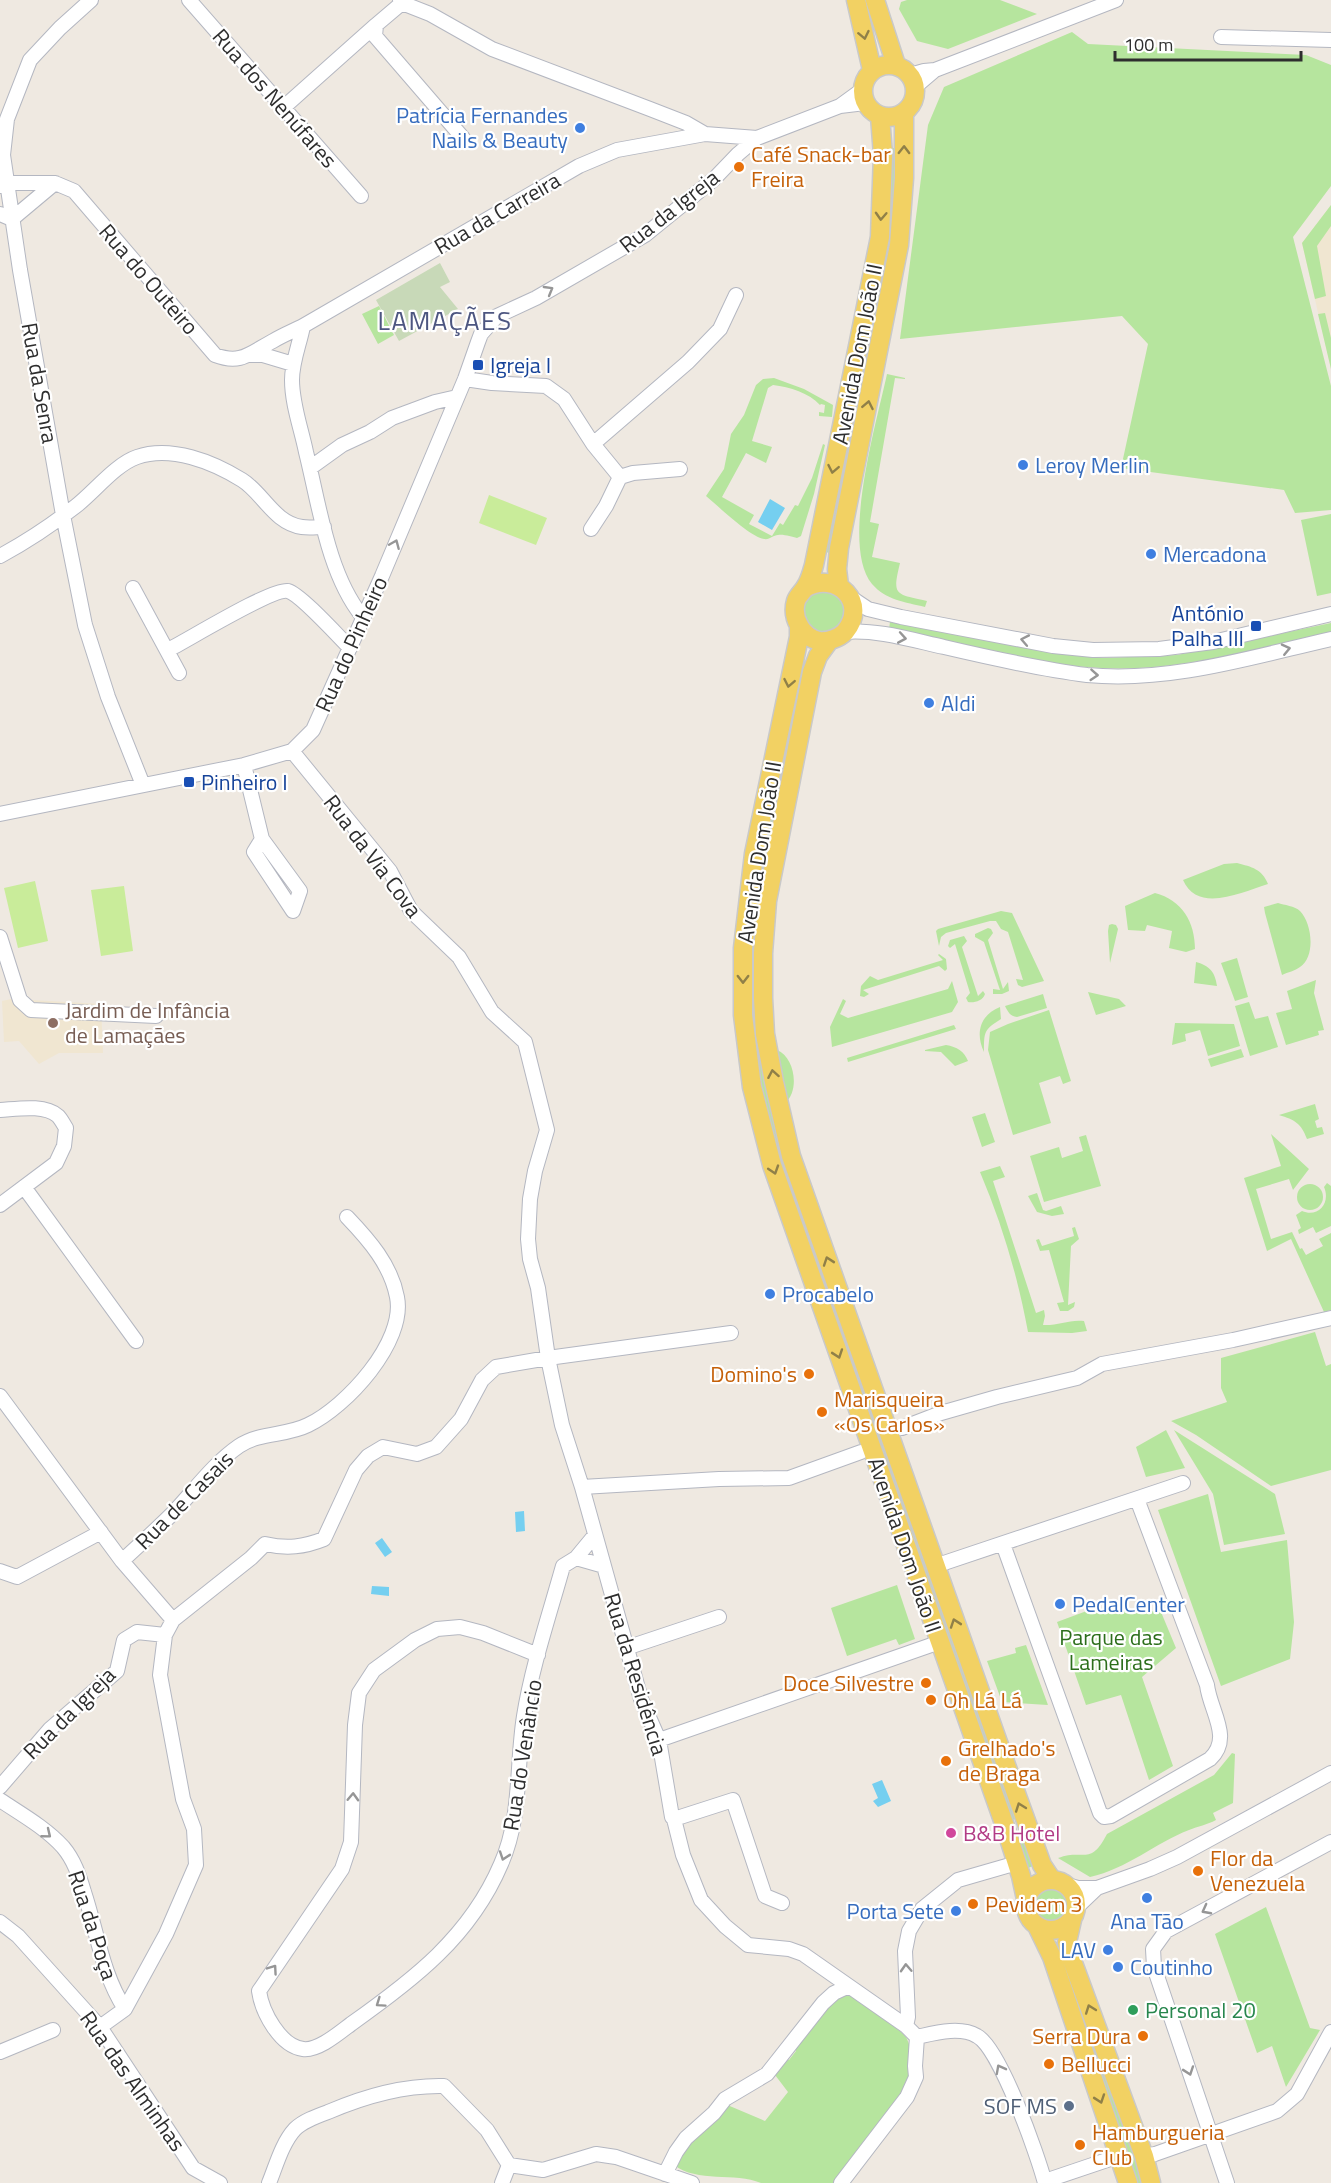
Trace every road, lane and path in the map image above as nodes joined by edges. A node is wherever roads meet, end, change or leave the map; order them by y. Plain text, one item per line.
1 (91, 0) edge
2 (189, 0) edge
3 (856, 0) edge
4 (875, 0) edge
5 (1116, 0) edge
6 (400, 2) edge
7 (376, 25) junction
8 (1221, 37) dead end
9 (1331, 40) edge
10 (872, 70) junction
11 (907, 76) junction
12 (864, 96) junction
13 (284, 108) junction
14 (904, 113) junction
15 (880, 116) junction
16 (705, 134) junction
17 (463, 138) dead end
18 (757, 138) junction
19 (55, 183) junction
20 (3, 184) edge
21 (361, 196) dead end
22 (6, 216) edge
23 (736, 295) dead end
24 (496, 316) joint
25 (303, 326) junction
26 (250, 355) junction
27 (293, 364) junction
28 (465, 379) junction
29 (457, 397) junction
30 (592, 444) junction
31 (310, 468) junction
32 (680, 469) dead end
33 (620, 477) junction
34 (63, 515) junction
35 (324, 527) junction
36 (591, 529) dead end
37 (0, 556) edge
38 (133, 588) dead end
39 (805, 588) junction
40 (844, 591) junction
41 (1331, 614) edge
42 (362, 616) junction
43 (799, 625) junction
44 (837, 636) junction
45 (1331, 639) edge
46 (350, 648) junction
47 (168, 650) junction
48 (179, 673) dead end
49 (292, 752) junction
50 (244, 765) junction
51 (143, 785) junction
52 (0, 814) edge
53 (262, 839) junction
54 (0, 937) edge
55 (156, 1016) dead end
56 (0, 1110) edge
57 (24, 1187) junction
58 (0, 1205) edge
59 (347, 1217) dead end
60 (1331, 1318) edge
61 (731, 1333) dead end
62 (136, 1341) dead end
63 (548, 1358) junction
64 (0, 1396) edge
65 (902, 1428) dead end
66 (861, 1452) dead end
67 (1183, 1483) dead end
68 (582, 1487) junction
69 (1137, 1498) junction
70 (101, 1532) junction
71 (595, 1535) junction
72 (1003, 1544) junction
73 (576, 1558) junction
74 (122, 1561) junction
75 (604, 1566) junction
76 (935, 1566) junction
77 (0, 1571) edge
78 (719, 1617) dead end
79 (173, 1620) junction
80 (165, 1635) junction
81 (940, 1642) junction
82 (626, 1648) junction
83 (538, 1654) junction
84 (659, 1740) junction
85 (1331, 1773) edge
86 (0, 1786) edge
87 (0, 1800) edge
88 (674, 1819) junction
89 (1331, 1842) edge
90 (1017, 1863) junction
91 (1059, 1882) junction
92 (1097, 1888) junction
93 (1026, 1899) junction
94 (782, 1903) dead end
95 (1074, 1914) junction
96 (0, 1922) edge
97 (1037, 1926) junction
98 (847, 1987) junction
99 (125, 2009) junction
100 (906, 2026) junction
101 (100, 2027) junction
102 (53, 2030) dead end
103 (1331, 2032) edge
104 (917, 2037) junction
105 (1327, 2051) edge
106 (0, 2052) edge
107 (1210, 2134) junction
108 (1119, 2156) junction
109 (1144, 2156) junction
110 (509, 2165) junction
111 (665, 2174) junction
112 (1045, 2182) edge
113 (220, 2183) edge
114 (268, 2183) edge
115 (502, 2183) edge
116 (692, 2183) edge
117 (841, 2183) edge
118 (1128, 2183) edge
119 (1151, 2183) edge
120 (1227, 2183) edge

1 - 20 street, Rua da Senra
2 - 13 street, Rua dos Nenúfares
3 -> 10 main road
4 - 11 main road
5 - 11 street
6 - 7 street
6 - 16 street
7 - 13 street
7 - 17 street
8 - 9 street
10 - 11 main road
10 - 12 main road
11 - 14 main road, Avenida Dom João II
12 - 15 main road
12 - 18 street, Rua da Igreja
13 - 21 street, Rua dos Nenúfares
14 - 15 main road
40 -> 14 main road, Avenida Dom João II
15 -> 39 main road, Avenida Dom João II
16 - 18 street
16 - 25 street, Rua da Carreira
24 -> 18 street, Rua da Igreja
19 - 20 street
19 - 22 street
19 - 26 street, Rua do Outeiro
20 - 22 street, Rua da Senra
22 - 34 street, Rua da Senra
23 - 30 street
24 - 28 street, Rua do Pinheiro
25 - 26 street, Rua da Carreira
25 - 27 street
26 - 27 street
27 - 31 street
28 - 29 street, Rua do Pinheiro
28 - 30 street
29 - 31 street
42 -> 29 street, Rua do Pinheiro
30 - 33 street
31 - 35 street
32 - 33 street
33 - 36 street
34 - 35 street
34 - 37 street
34 - 51 street, Rua da Senra
35 - 42 street
38 - 47 street
39 - 40 main road
39 - 43 main road, Avenida Dom João II
41 -> 40 street
40 - 44 main road, Avenida Dom João II
42 - 46 street, Rua do Pinheiro
43 - 44 main road
43 -> 81 main road, Avenida Dom João II
44 -> 45 street
76 -> 44 main road, Avenida Dom João II
46 - 47 street
46 - 49 street, Rua do Pinheiro
47 - 48 street
49 - 50 street
49 - 63 street, Rua da Via Cova
50 - 51 street
50 - 53 street
51 - 52 street
53 - 53 street
54 - 55 street
56 - 57 street
57 - 58 street
57 - 62 street
59 - 74 street, Rua de Casais
60 - 65 street
61 - 63 street
63 - 68 street, Rua da Via Cova
63 - 79 street
64 - 70 street
66 - 68 street
67 - 69 street
68 - 71 street, Rua da Residência
69 - 72 street
69 - 72 street
70 - 74 street
70 - 77 street
71 - 73 street, Rua do Venâncio
71 - 75 street, Rua da Residência
72 - 76 street
73 - 75 street
73 - 83 street, Rua do Venâncio
74 - 79 street
75 - 82 street, Rua da Residência
91 -> 76 main road, Avenida Dom João II
78 - 82 street
79 - 80 street
80 - 86 street, Rua da Igreja
80 - 99 street
81 - 84 street
81 - 90 main road, Avenida Dom João II
82 - 84 street, Rua da Residência
83 -> 83 street, Rua do Venâncio
84 - 88 street, Rua da Residência
85 - 92 street
87 -> 99 street, Rua da Poça
88 - 94 street
88 - 98 street, Rua da Residência
89 -> 107 street
90 - 93 main road, Avenida Dom João II
100 -> 90 street
91 - 92 street
91 - 93 main road
91 - 95 main road, Avenida Dom João II
92 - 95 street
93 - 97 main road, Avenida Dom João II
95 - 97 main road
109 -> 95 main road, Avenida Dom João II
96 - 101 street, Rua das Alminhas
97 -> 108 main road, Avenida Dom João II
98 - 100 street, Rua da Residência
98 - 111 street
99 - 101 street
100 - 104 street, Rua da Residência
101 - 113 street, Rua das Alminhas
102 - 106 street
103 - 105 street
112 -> 104 street
104 - 117 street
105 - 107 street
107 - 109 street
107 - 120 street
108 - 112 street
108 - 118 main road, Avenida Dom João II
109 - 119 main road, Avenida Dom João II
110 - 111 street
110 - 114 street
110 - 115 street
111 - 116 street

